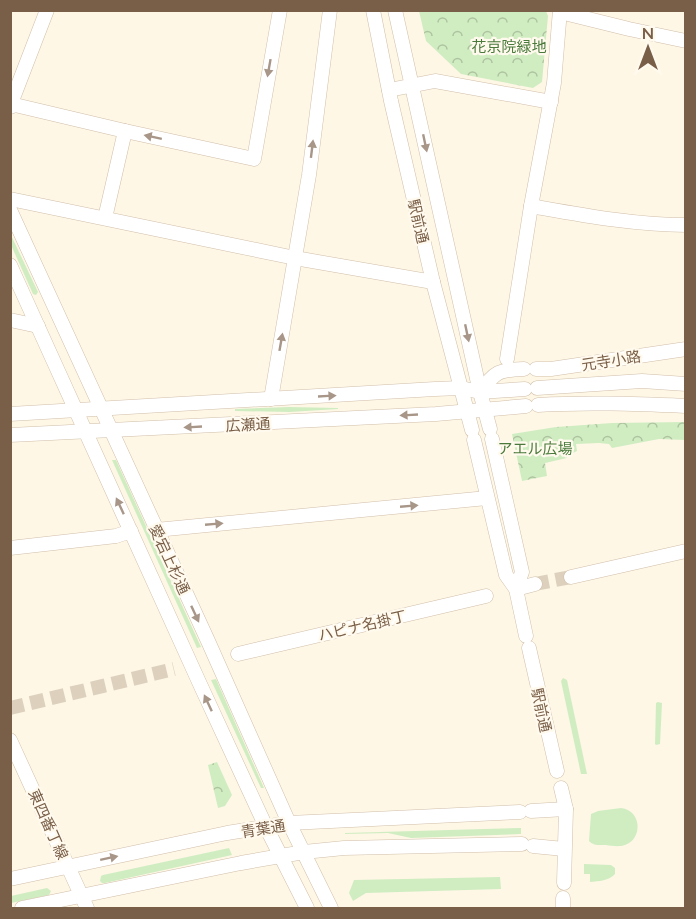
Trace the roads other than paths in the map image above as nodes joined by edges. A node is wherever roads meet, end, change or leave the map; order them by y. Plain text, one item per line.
1 (47, 10) edge
2 (280, 10) edge
3 (330, 10) edge
4 (373, 10) edge
5 (395, 10) edge
6 (560, 11) edge
7 (686, 41) edge
8 (412, 86) junction
9 (389, 90) junction
10 (551, 102) junction
11 (10, 106) edge
12 (125, 131) junction
13 (10, 199) edge
14 (531, 206) junction
15 (10, 210) edge
16 (105, 219) junction
17 (686, 225) edge
18 (295, 258) junction
19 (10, 265) edge
20 (433, 282) junction
21 (10, 320) edge
22 (38, 326) junction
23 (686, 349) edge
24 (507, 365) junction
25 (686, 384) edge
26 (462, 388) junction
27 (480, 392) junction
28 (271, 399) junction
29 (686, 406) edge
30 (101, 408) junction
31 (485, 408) junction
32 (75, 410) junction
33 (467, 410) junction
34 (10, 414) edge
35 (111, 431) junction
36 (86, 432) junction
37 (10, 435) edge
38 (487, 498) junction
39 (156, 530) junction
40 (131, 531) junction
41 (10, 548) edge
42 (686, 551) edge
43 (571, 577) tunnel mouth
44 (535, 584) tunnel mouth
45 (516, 589) junction
46 (486, 596) dead end
47 (238, 654) dead end
48 (10, 740) edge
49 (556, 771) dead end
50 (561, 788) dead end
51 (566, 809) junction
52 (289, 823) junction
53 (266, 826) junction
54 (564, 849) junction
55 (303, 852) junction
56 (282, 856) junction
57 (68, 866) junction
58 (10, 879) edge
59 (564, 883) dead end
60 (80, 895) junction
61 (22, 909) edge
62 (87, 909) edge
63 (308, 909) edge
64 (331, 909) edge

1 - 11 street
2 -> 12 street
18 -> 3 street
4 - 9 street, 駅前通
5 - 8 street, 駅前通
6 - 7 street
6 - 10 street
8 - 9 street
8 - 10 street
8 -> 27 street, 駅前通
9 - 20 street, 駅前通
10 - 14 street
11 - 12 street
12 - 16 street
13 - 16 street
14 - 17 street
14 - 24 street
15 - 30 street, 愛宕上杉通
16 - 18 street
18 - 20 street
28 -> 18 street
19 - 22 street, 愛宕上杉通
20 - 26 street, 駅前通
21 - 22 street
22 - 32 street, 愛宕上杉通
23 - 24 street, 元寺小路
24 - 27 street
25 - 27 street, 広瀬通
26 - 27 street, 広瀬通
28 -> 26 street, 広瀬通
26 - 33 street, 駅前通
27 - 31 street, 駅前通
28 - 30 street, 広瀬通
29 - 31 street, 広瀬通
30 - 32 street, 広瀬通
30 - 35 street, 愛宕上杉通
31 - 33 street, 広瀬通
31 - 45 street, 駅前通
32 - 34 street, 広瀬通
32 - 36 street, 愛宕上杉通
33 -> 35 street, 広瀬通
33 - 38 street, 駅前通
35 - 36 street, 広瀬通
35 - 39 street, 愛宕上杉通
36 - 37 street, 広瀬通
40 -> 36 street, 愛宕上杉通
39 -> 38 street
38 - 45 street, 駅前通
39 -> 52 street, 愛宕上杉通
40 - 41 street
53 -> 40 street, 愛宕上杉通
42 - 43 street
44 - 45 street
45 - 49 street, 駅前通
46 - 47 street, ハピナ名掛丁
48 - 57 street, 東四番丁線
50 - 51 street
51 - 52 street, 青葉通
51 - 54 street
52 - 53 street, 青葉通
52 - 55 street, 愛宕上杉通
53 - 56 street, 愛宕上杉通
57 -> 53 street, 青葉通
54 - 55 street, 青葉通
54 - 59 street
55 - 56 street, 青葉通
55 - 64 street, 愛宕上杉通
56 - 60 street, 青葉通
56 - 63 street, 愛宕上杉通
57 - 58 street, 青葉通
57 - 60 street, 東四番丁線
60 - 61 street, 青葉通
60 - 62 street, 東四番丁線

